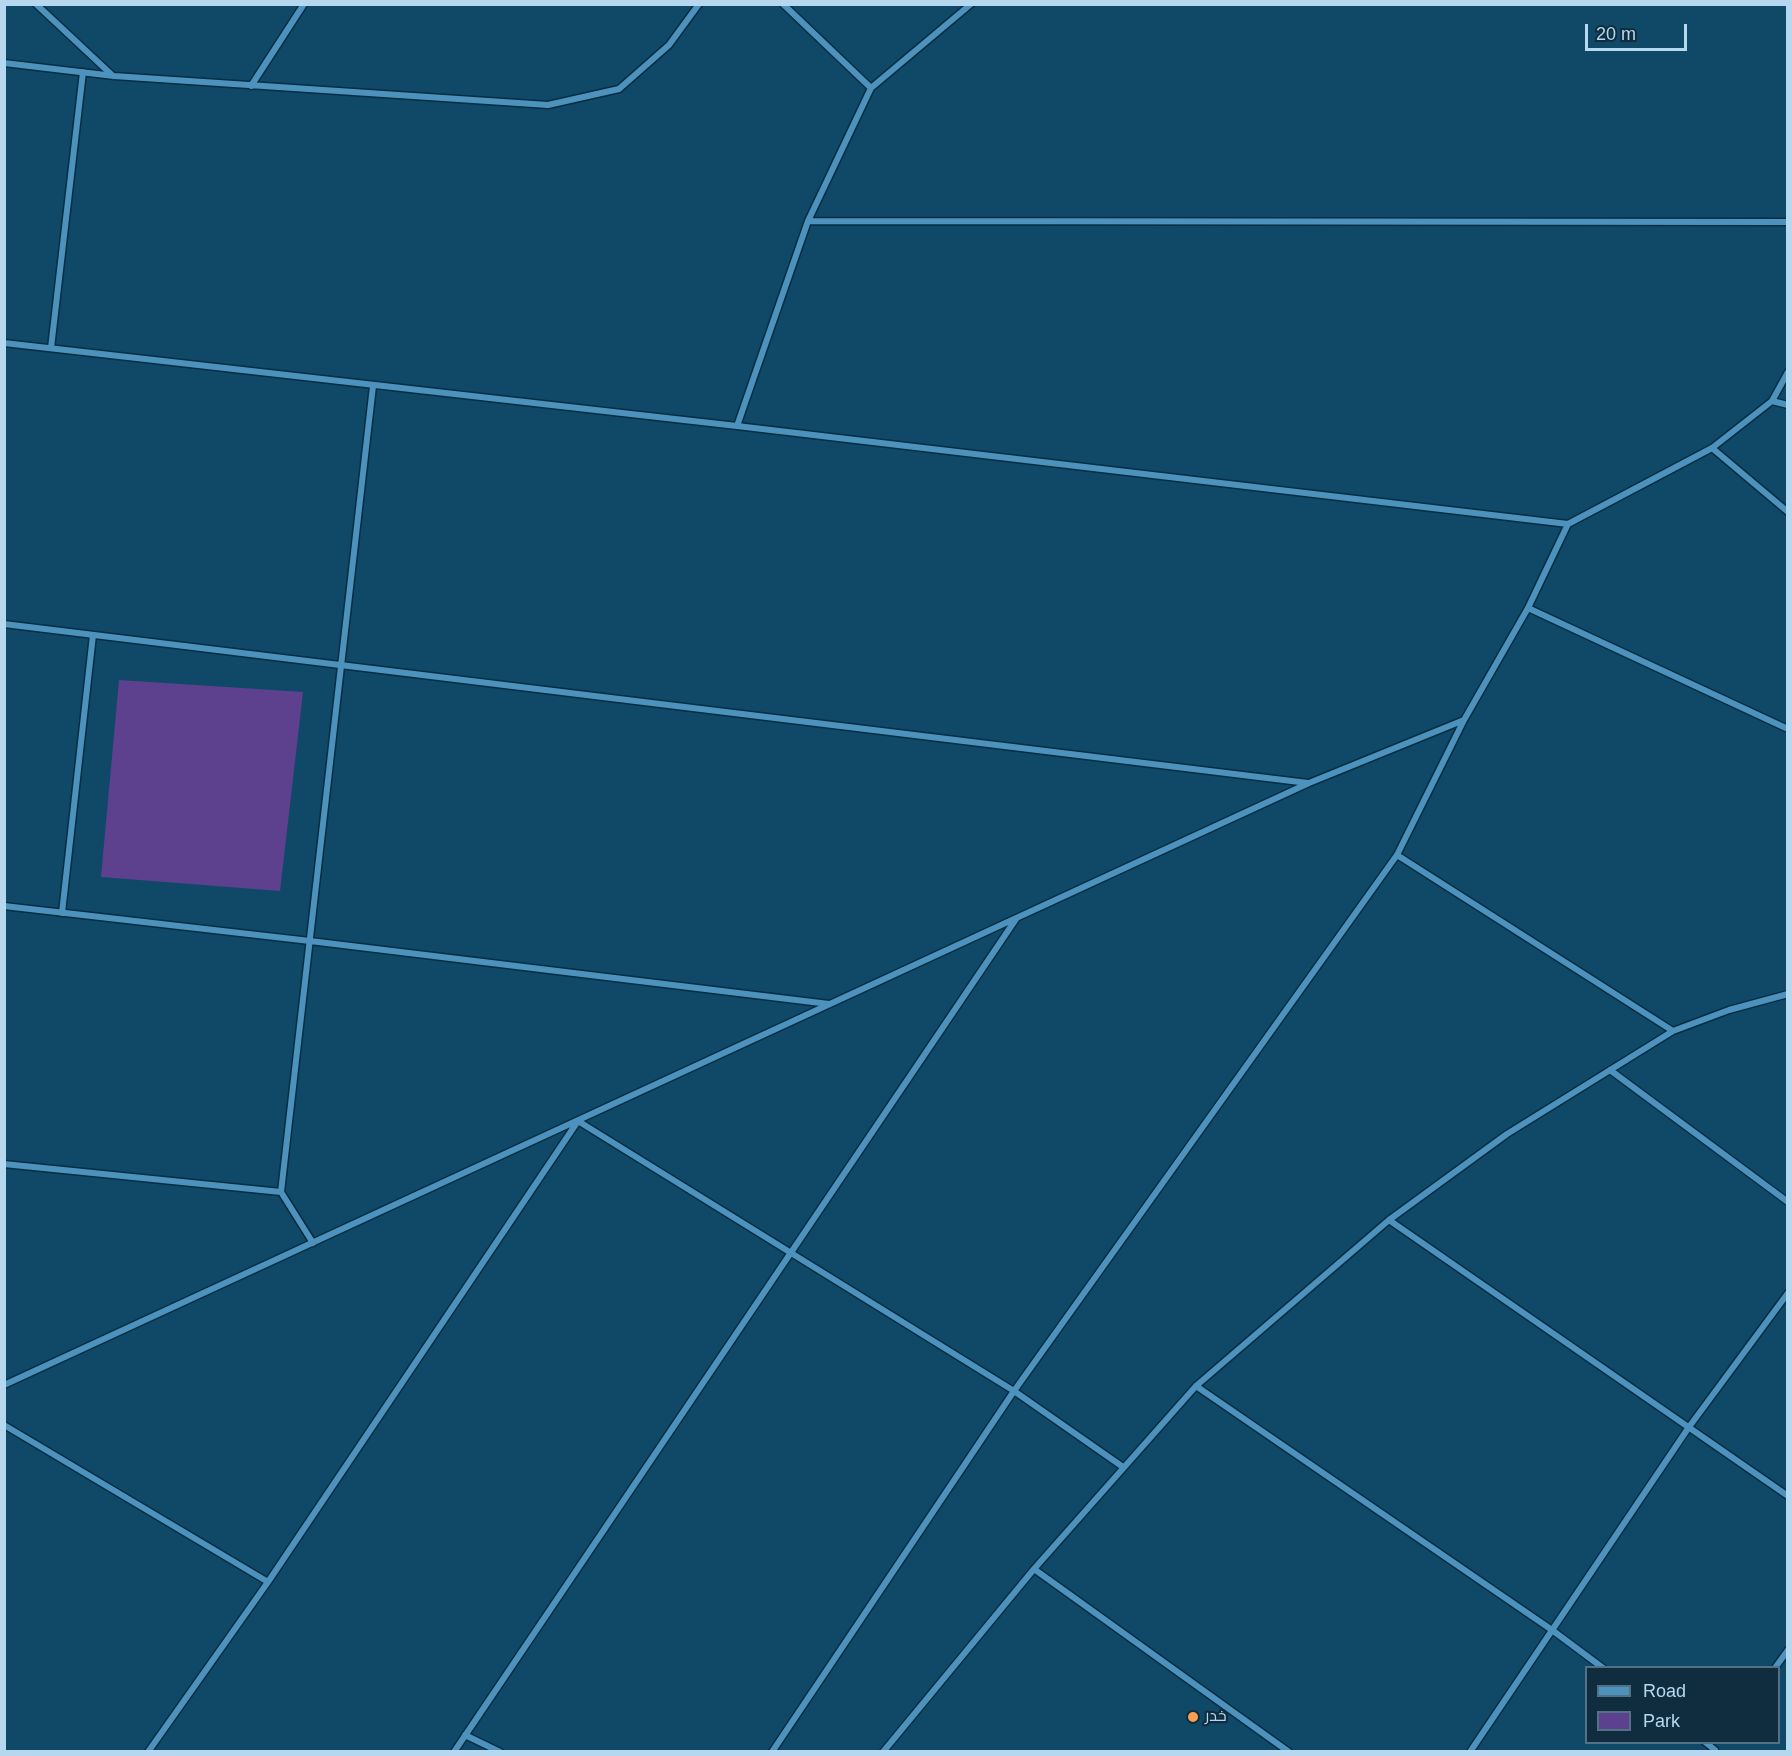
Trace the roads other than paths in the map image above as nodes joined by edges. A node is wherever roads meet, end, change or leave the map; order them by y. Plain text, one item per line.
1 (36, 4) edge
2 (304, 4) edge
3 (699, 4) edge
4 (783, 4) edge
5 (971, 4) edge
6 (4, 63) edge
7 (83, 72) junction
8 (114, 76) junction
9 (250, 86) junction
10 (871, 88) junction
11 (808, 221) junction
12 (1788, 222) edge
13 (4, 343) edge
14 (51, 348) junction
15 (1788, 372) edge
16 (373, 386) junction
17 (1772, 401) junction
18 (1788, 405) edge
19 (737, 426) junction
20 (1712, 448) junction
21 (1788, 512) edge
22 (1568, 524) junction
23 (1528, 608) junction
24 (4, 624) edge
25 (93, 635) junction
26 (341, 664) junction
27 (1464, 720) junction
28 (1788, 729) edge
29 (1310, 783) junction
30 (1397, 855) junction
31 (4, 906) edge
32 (62, 913) junction
33 (1017, 918) junction
34 (310, 941) junction
35 (1788, 994) edge
36 (832, 1004) junction
37 (1672, 1031) junction
38 (1610, 1070) junction
39 (578, 1121) junction
40 (4, 1164) edge
41 (281, 1192) junction
42 (1788, 1202) edge
43 (1389, 1220) junction
44 (313, 1243) junction
45 (790, 1253) junction
46 (1788, 1293) edge
47 (4, 1385) edge
48 (1196, 1386) junction
49 (1014, 1391) junction
50 (4, 1425) edge
51 (1689, 1427) junction
52 (1123, 1467) junction
53 (1788, 1496) edge
54 (1034, 1569) junction
55 (268, 1582) junction
56 (1552, 1630) junction
57 (1788, 1650) edge
58 (1600, 1666) edge
59 (1776, 1666) edge
60 (465, 1735) junction
61 (148, 1752) edge
62 (454, 1752) edge
63 (500, 1752) edge
64 (772, 1752) edge
65 (883, 1752) edge
66 (1289, 1752) edge
67 (1470, 1752) edge

1 - 8 street
2 - 9 street
3 - 9 street
4 - 10 street
5 - 10 street
6 - 7 street
7 - 8 street
7 - 14 street
8 - 9 street
10 - 11 street
11 - 12 street
11 - 19 street
13 - 14 street
14 - 16 street
15 - 17 street
16 - 19 street
16 - 26 street
17 - 18 street
17 - 20 street
19 - 22 street
20 - 21 street
20 - 22 street
22 - 23 street
23 - 27 street
23 - 28 street
24 - 25 street
25 - 26 street
25 - 32 street
26 - 29 street
26 - 34 street
27 - 29 street
27 - 30 street
29 - 33 street
30 - 37 street
30 - 49 street
31 - 32 street
32 - 34 street
33 - 36 street
33 - 45 street
34 - 36 street
34 - 41 street
35 - 37 street
36 - 39 street
37 - 38 street
38 - 42 street
38 - 43 street
39 - 44 street
39 - 45 street
39 - 55 street
40 - 41 street
41 - 44 street
43 - 48 street
43 - 51 street
44 - 47 street
45 - 49 street
45 - 60 street
46 - 51 street
48 - 52 street
48 - 56 street
49 - 52 street
49 - 64 street
50 - 55 street
51 - 53 street
51 - 56 street
52 - 54 street
54 - 65 street
54 - 66 street
55 - 61 street
56 - 58 street
56 - 67 street
57 - 59 street
60 - 62 street
60 - 63 street

